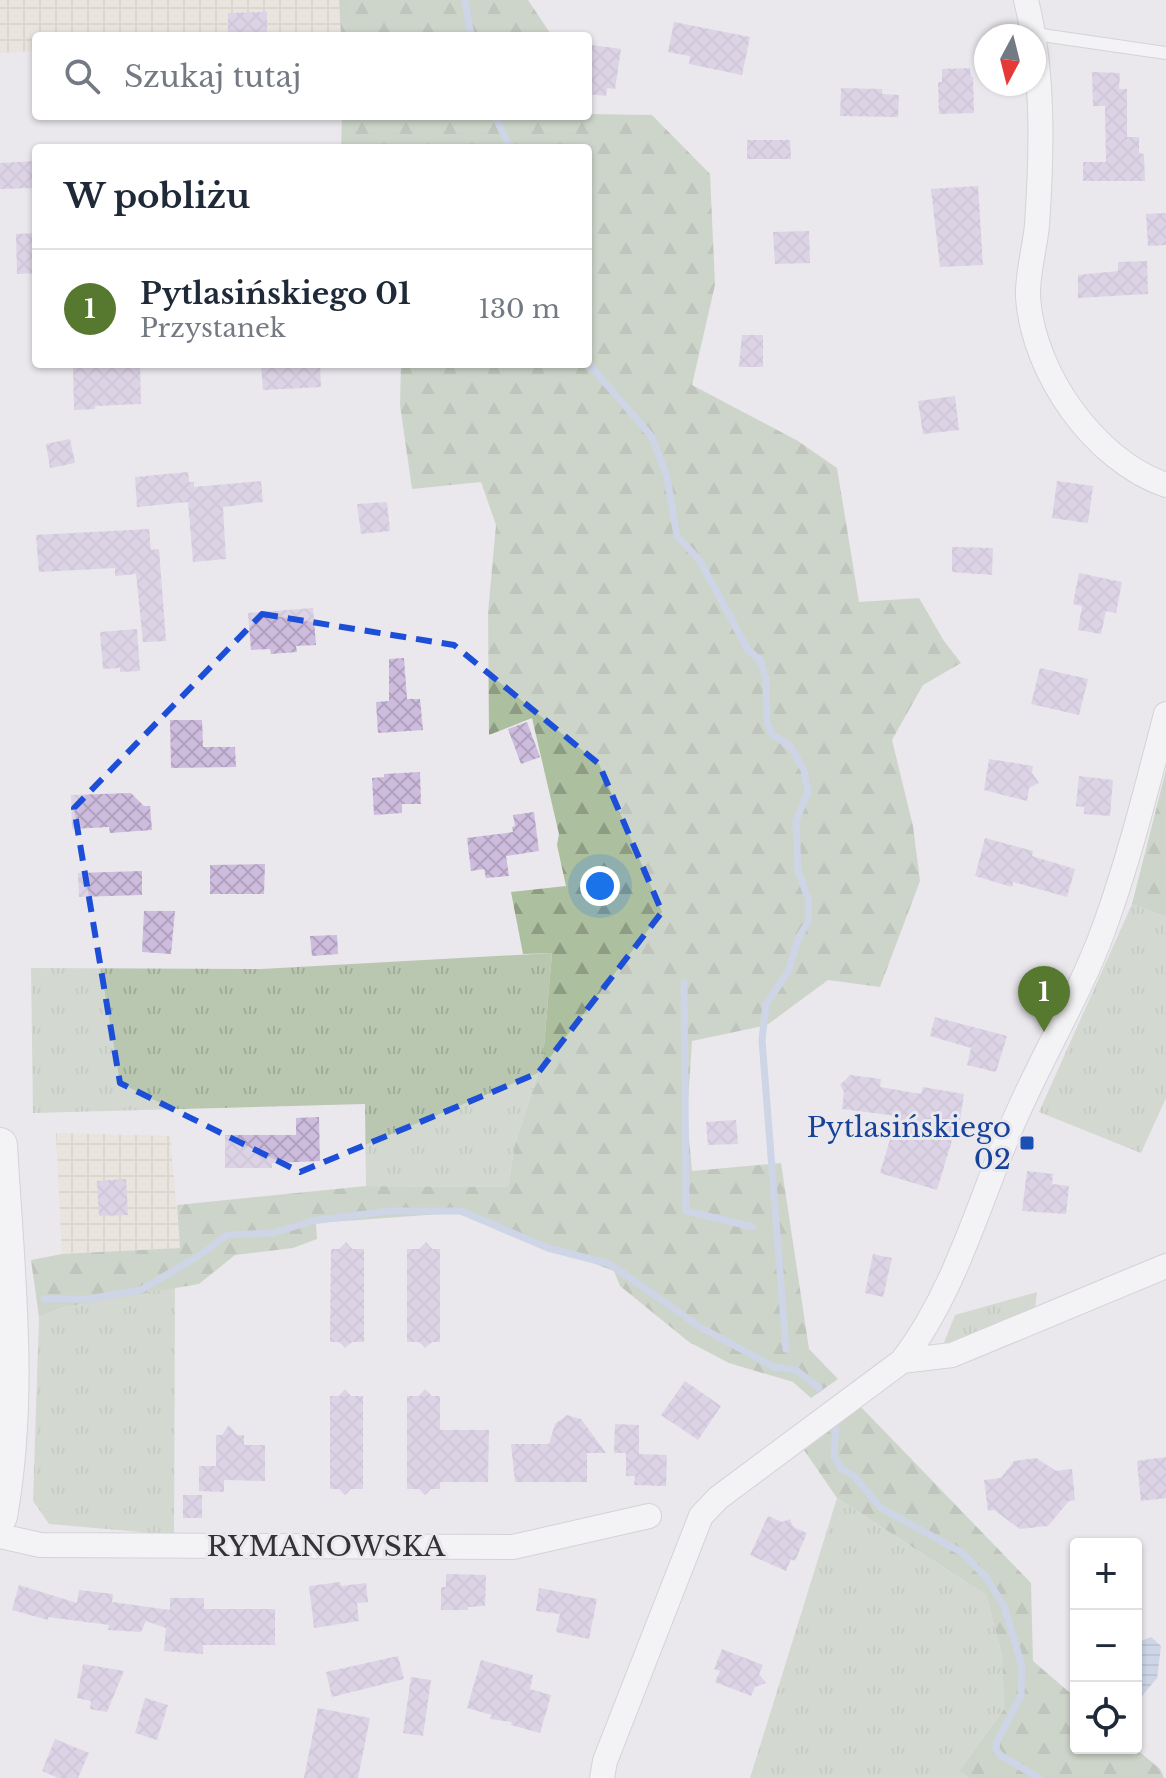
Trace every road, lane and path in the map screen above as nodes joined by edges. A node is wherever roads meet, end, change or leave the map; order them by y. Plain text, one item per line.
1 (1026, 0) edge
2 (1032, 24) edge
3 (1046, 36) edge
4 (1166, 53) edge
5 (1039, 96) edge
6 (1166, 485) edge
7 (1166, 714) edge
8 (0, 1145) edge
9 (1166, 1266) edge
10 (902, 1361) junction
11 (0, 1516) edge
12 (649, 1516) dead end
13 (0, 1536) edge
14 (602, 1778) edge

1 - 2 street
3 - 4 lane
5 - 6 street
7 - 10 street
8 - 11 street
9 - 10 street
10 - 14 street
12 - 13 street, RYMANOWSKA

